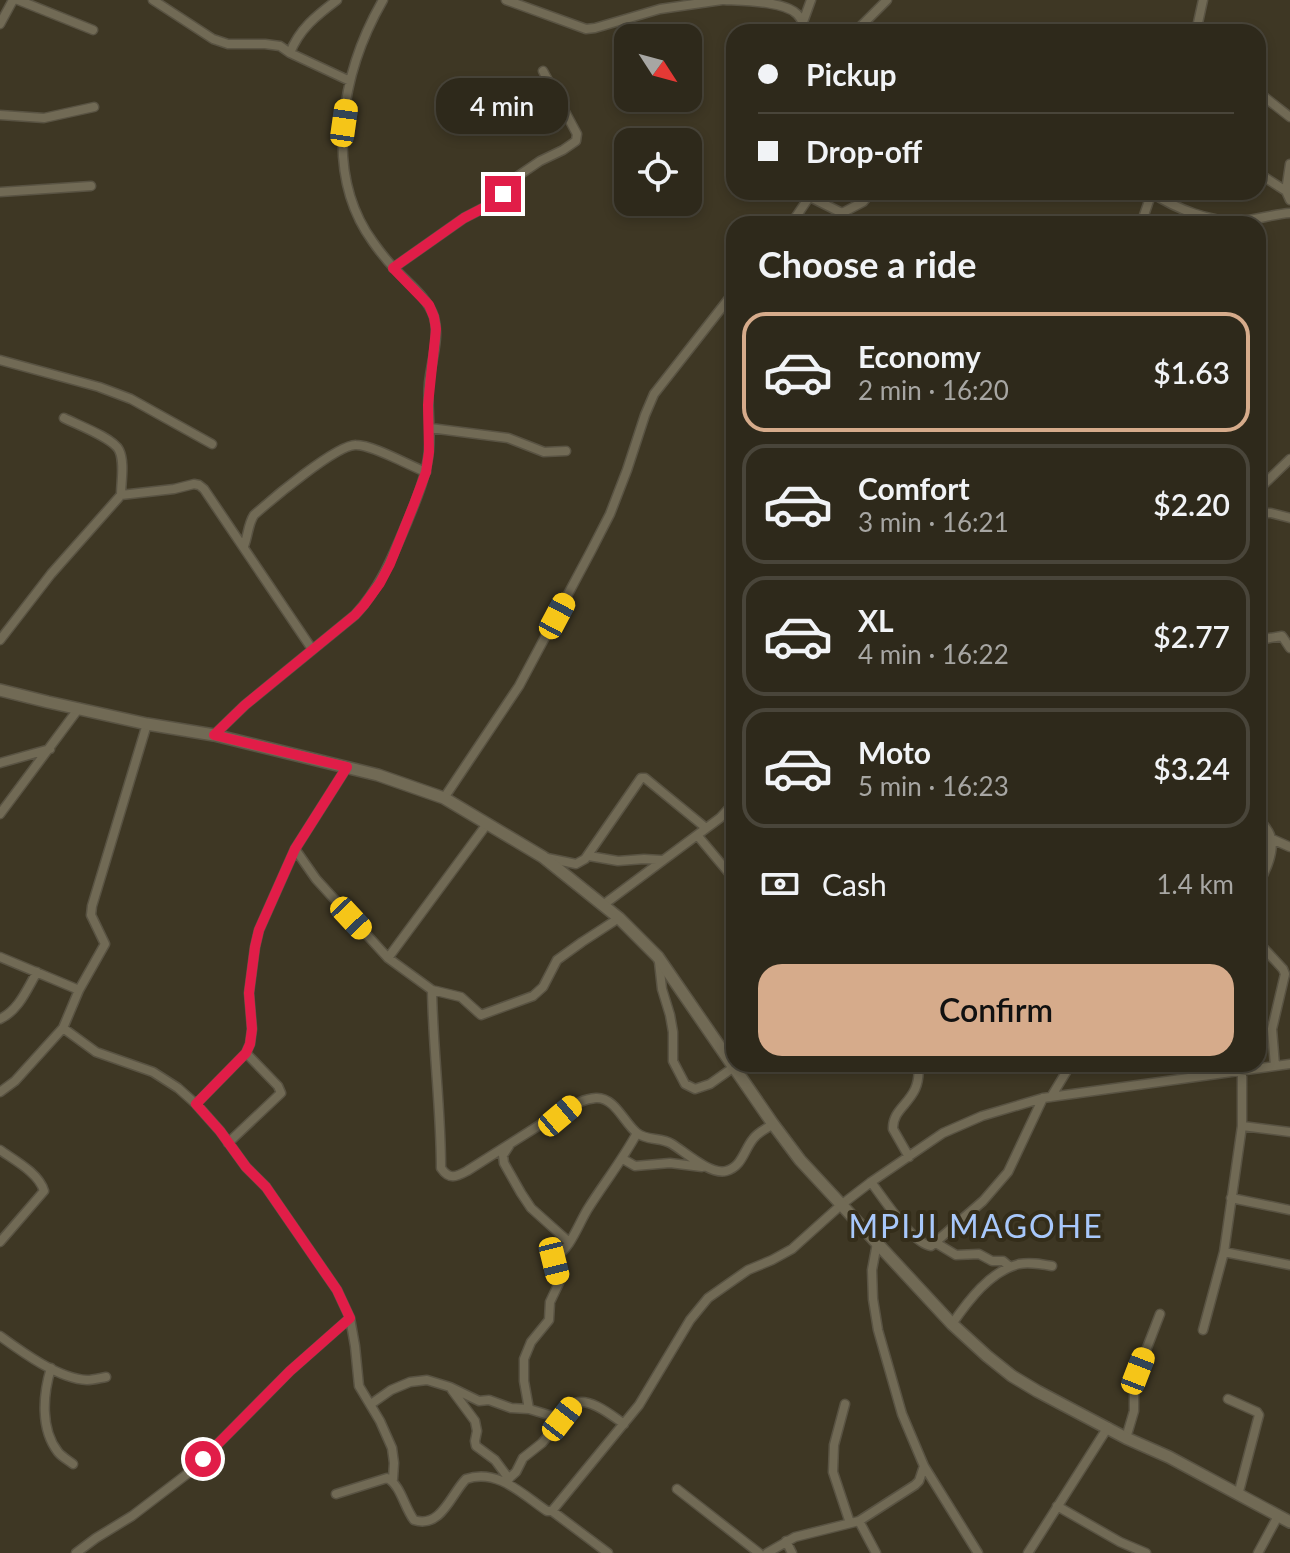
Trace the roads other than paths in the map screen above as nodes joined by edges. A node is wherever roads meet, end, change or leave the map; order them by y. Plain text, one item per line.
1 (15, 0) edge
2 (153, 0) edge
3 (337, 0) edge
4 (506, 0) edge
5 (723, 0) edge
6 (811, 0) edge
7 (887, 0) edge
8 (1203, 0) edge
9 (379, 2) edge
10 (704, 2) edge
11 (803, 22) joint
12 (0, 24) edge
13 (863, 24) edge
14 (1198, 24) edge
15 (93, 30) dead end
16 (290, 53) junction
17 (543, 71) dead end
18 (350, 81) junction
19 (1266, 98) edge
20 (94, 107) dead end
21 (0, 115) edge
22 (1290, 117) edge
23 (1290, 164) edge
24 (1266, 179) edge
25 (91, 186) dead end
26 (0, 192) edge
27 (1288, 195) edge
28 (821, 200) edge
29 (865, 200) edge
30 (1165, 200) edge
31 (1290, 213) edge
32 (1209, 216) edge
33 (1266, 217) edge
34 (393, 268) junction
35 (726, 302) edge
36 (0, 360) edge
37 (64, 418) dead end
38 (430, 428) junction
39 (212, 444) dead end
40 (566, 451) dead end
41 (1290, 459) edge
42 (426, 472) junction
43 (1266, 482) edge
44 (121, 495) junction
45 (1266, 513) edge
46 (1290, 518) edge
47 (244, 546) junction
48 (1266, 639) edge
49 (0, 640) edge
50 (1290, 648) edge
51 (312, 649) junction
52 (0, 690) edge
53 (79, 708) junction
54 (147, 724) junction
55 (214, 735) junction
56 (50, 748) junction
57 (0, 763) edge
58 (347, 767) junction
59 (444, 798) junction
60 (726, 812) edge
61 (0, 814) edge
62 (487, 824) junction
63 (706, 828) junction
64 (1266, 828) edge
65 (697, 835) junction
66 (1272, 839) junction
67 (1290, 847) edge
68 (295, 849) junction
69 (589, 856) junction
70 (543, 857) junction
71 (662, 860) junction
72 (1266, 866) edge
73 (726, 869) edge
74 (603, 905) junction
75 (619, 918) junction
76 (1266, 951) edge
77 (0, 957) edge
78 (658, 957) junction
79 (388, 958) junction
80 (37, 972) junction
81 (79, 990) junction
82 (432, 990) junction
83 (0, 1019) edge
84 (63, 1028) junction
85 (246, 1053) junction
86 (726, 1055) edge
87 (1290, 1064) edge
88 (1275, 1066) junction
89 (1266, 1067) edge
90 (727, 1072) edge
91 (737, 1072) edge
92 (919, 1072) edge
93 (1065, 1072) edge
94 (1235, 1072) edge
95 (1242, 1072) edge
96 (0, 1092) edge
97 (1047, 1098) junction
98 (196, 1104) junction
99 (773, 1124) junction
100 (1242, 1126) junction
101 (1290, 1132) edge
102 (637, 1133) junction
103 (228, 1143) junction
104 (509, 1145) junction
105 (0, 1150) edge
106 (909, 1157) junction
107 (623, 1159) junction
108 (707, 1167) junction
109 (871, 1182) junction
110 (1231, 1198) junction
111 (841, 1205) junction
112 (1290, 1210) edge
113 (0, 1242) edge
114 (569, 1242) junction
115 (877, 1243) junction
116 (936, 1243) junction
117 (1224, 1252) junction
118 (1290, 1265) edge
119 (1052, 1266) dead end
120 (1010, 1267) junction
121 (1160, 1314) dead end
122 (350, 1318) junction
123 (952, 1324) junction
124 (1203, 1330) dead end
125 (0, 1336) edge
126 (51, 1368) junction
127 (106, 1377) dead end
128 (450, 1387) junction
129 (1228, 1399) dead end
130 (371, 1404) junction
131 (845, 1404) dead end
132 (529, 1409) junction
133 (562, 1419) junction
134 (624, 1424) junction
135 (1108, 1427) junction
136 (1126, 1438) junction
137 (73, 1464) dead end
138 (924, 1466) junction
139 (393, 1479) junction
140 (507, 1480) junction
141 (677, 1489) dead end
142 (336, 1494) dead end
143 (1238, 1495) junction
144 (1057, 1506) junction
145 (552, 1511) junction
146 (1278, 1516) junction
147 (854, 1522) junction
148 (1290, 1522) edge
149 (786, 1541) junction
150 (76, 1553) edge
151 (608, 1553) edge
152 (759, 1553) edge
153 (767, 1553) edge
154 (792, 1553) edge
155 (876, 1553) edge
156 (978, 1553) edge
157 (1028, 1553) edge
158 (1146, 1553) edge
159 (1258, 1553) edge

1 - 12 street
1 - 15 street
2 - 16 street
3 - 16 street
4 - 10 street
5 - 10 street
5 - 11 street
6 - 11 street
7 - 13 street
8 - 14 street
9 - 18 street
16 - 18 street
17 - 34 street
18 - 34 street
19 - 22 street
20 - 21 street
23 - 27 street
24 - 27 street
25 - 26 street
28 - 29 street
30 - 32 street
31 - 33 street
34 - 38 street
35 - 59 street
36 - 39 street
37 - 44 street
38 - 40 street
38 - 42 street
41 - 43 street
42 - 47 street
42 - 51 street
44 - 47 street
44 - 49 street
45 - 46 street
47 - 51 street
48 - 50 street
51 - 55 street
52 - 53 street
53 - 54 street
53 - 56 street
54 - 55 street
54 - 81 street
55 - 58 street
56 - 57 street
56 - 61 street
58 - 59 street
58 - 68 street
59 - 62 street
60 - 63 street
62 - 70 street
62 - 79 street
63 - 65 street
63 - 69 street
64 - 66 street
65 - 71 street
65 - 73 street
66 - 67 street
66 - 72 street
68 - 79 street
68 - 85 street
69 - 70 street
69 - 71 street
70 - 74 street
71 - 74 street
74 - 75 street
75 - 78 street
75 - 82 street
76 - 88 street
77 - 80 street
78 - 86 street
78 - 90 street
79 - 82 street
80 - 81 street
80 - 83 street
81 - 84 street
82 - 104 street
84 - 96 street
84 - 98 street
85 - 98 street
85 - 103 street
87 - 88 street
88 - 89 street
91 - 99 street
92 - 106 street
93 - 97 street
94 - 97 street
95 - 100 street
97 - 106 street
97 - 116 street
98 - 103 street
99 - 108 street
99 - 111 street
100 - 101 street
100 - 110 street
102 - 104 street
102 - 107 street
102 - 108 street
103 - 122 street
104 - 114 street
105 - 113 street
106 - 109 street
107 - 108 street
107 - 114 street
109 - 111 street
109 - 116 street
110 - 112 street
110 - 117 street
111 - 115 street
111 - 134 street
114 - 132 street
115 - 123 street
115 - 138 street
116 - 120 street
117 - 118 street
117 - 124 street
119 - 120 street
120 - 123 street
121 - 136 street
122 - 130 street
122 - 150 street
123 - 135 street
125 - 126 street
126 - 127 street
126 - 137 street
128 - 130 street
128 - 132 street
128 - 140 street
129 - 143 street
130 - 139 street
131 - 147 street
132 - 133 street
133 - 134 street
133 - 140 street
134 - 145 street
135 - 136 street
135 - 144 street
136 - 143 street
138 - 147 street
138 - 156 street
139 - 140 street
139 - 142 street
140 - 145 street
141 - 152 street
143 - 146 street
144 - 157 street
144 - 158 street
145 - 151 street
146 - 148 street
146 - 159 street
147 - 149 street
147 - 155 street
149 - 153 street
149 - 154 street

